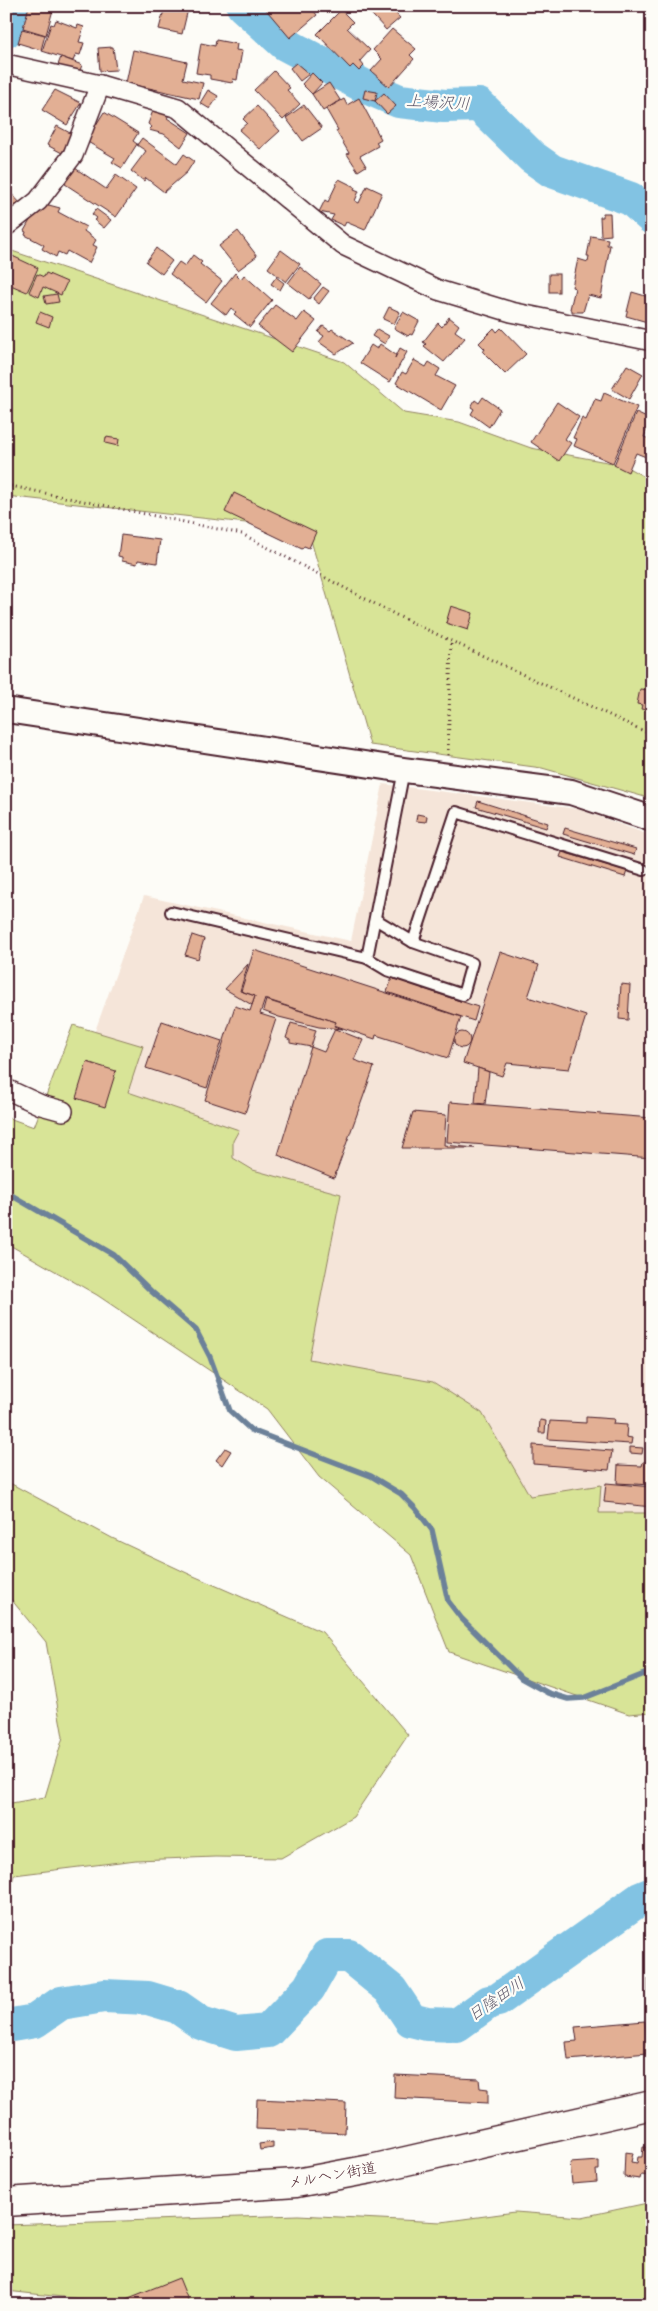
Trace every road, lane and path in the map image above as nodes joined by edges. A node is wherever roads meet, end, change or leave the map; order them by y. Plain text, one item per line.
1 (6, 64) edge
2 (100, 86) junction
3 (6, 226) edge
4 (652, 341) edge
5 (6, 485) edge
6 (451, 641) junction
7 (6, 710) edge
8 (652, 735) edge
9 (404, 770) junction
10 (448, 776) junction
11 (652, 819) edge
12 (644, 870) dead end
13 (170, 912) dead end
14 (375, 918) junction
15 (413, 942) junction
16 (367, 958) junction
17 (6, 1089) edge
18 (63, 1111) dead end
19 (652, 2105) edge
20 (6, 2202) edge

1 - 2 street
2 - 3 street
2 - 4 street
5 - 6 path
6 - 8 path
6 - 10 path
7 - 9 street
9 - 10 street
9 - 14 lane
10 - 11 street
12 - 15 lane
13 - 16 lane
14 - 15 lane
14 - 16 lane
15 - 16 lane
17 - 18 street
19 - 20 highway, メルヘン街道

